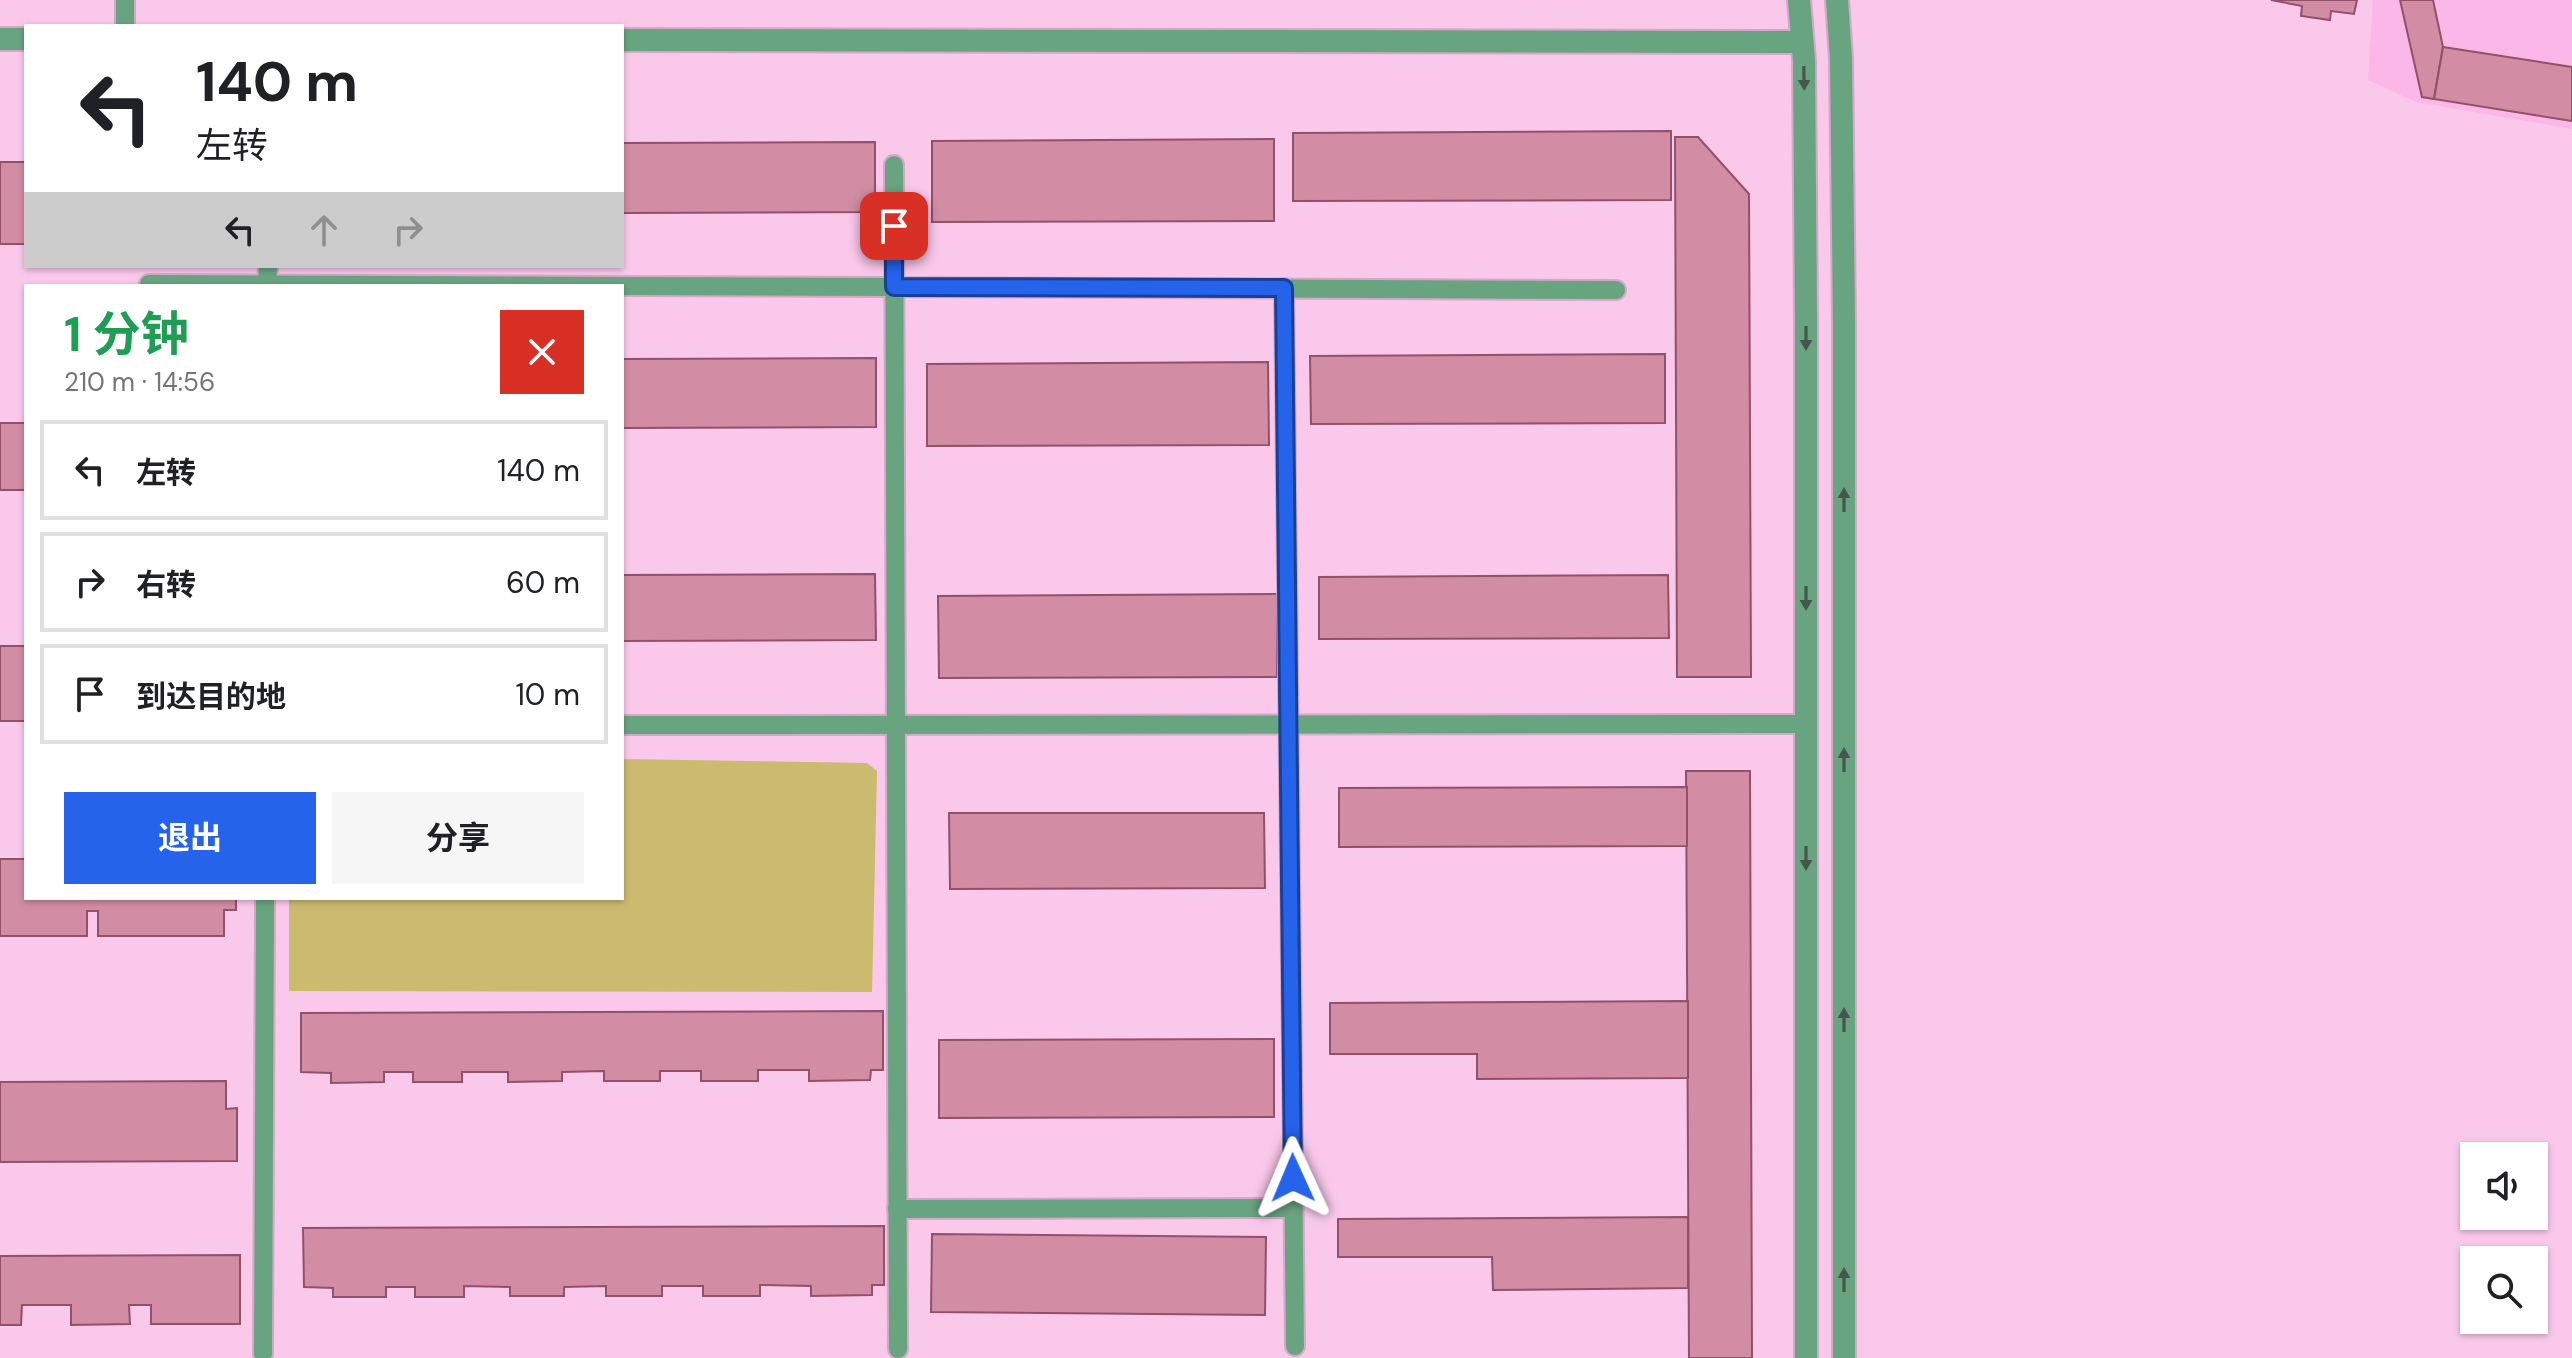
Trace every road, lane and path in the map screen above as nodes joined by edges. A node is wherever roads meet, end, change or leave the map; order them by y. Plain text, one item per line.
1 (125, 0) edge
2 (1799, 0) edge
3 (1837, 0) edge
4 (125, 24) edge
5 (0, 39) edge
6 (24, 39) edge
7 (624, 40) edge
8 (1802, 42) junction
9 (894, 165) dead end
10 (267, 279) edge
11 (149, 284) edge
12 (521, 284) edge
13 (624, 286) edge
14 (894, 287) junction
15 (1284, 288) junction
16 (1616, 290) dead end
17 (896, 724) junction
18 (1288, 724) junction
19 (1806, 724) junction
20 (624, 725) edge
21 (265, 900) edge
22 (1293, 1208) junction
23 (897, 1209) junction
24 (1295, 1346) dead end
25 (898, 1349) dead end
26 (263, 1354) dead end
27 (1806, 1358) edge
28 (1844, 1358) edge

1 - 4 lane
2 - 8 street
28 -> 3 street
5 - 6 street
7 - 8 street
8 -> 19 street
9 - 14 lane
10 - 11 lane
10 - 12 lane
13 - 14 lane
14 - 15 lane
14 - 17 lane
15 - 16 lane
15 - 18 lane
17 - 18 lane
17 - 20 lane
17 - 23 lane
18 - 19 lane
18 - 22 lane
19 -> 27 street
21 - 26 lane
22 - 23 lane
22 - 24 lane
23 - 25 lane

